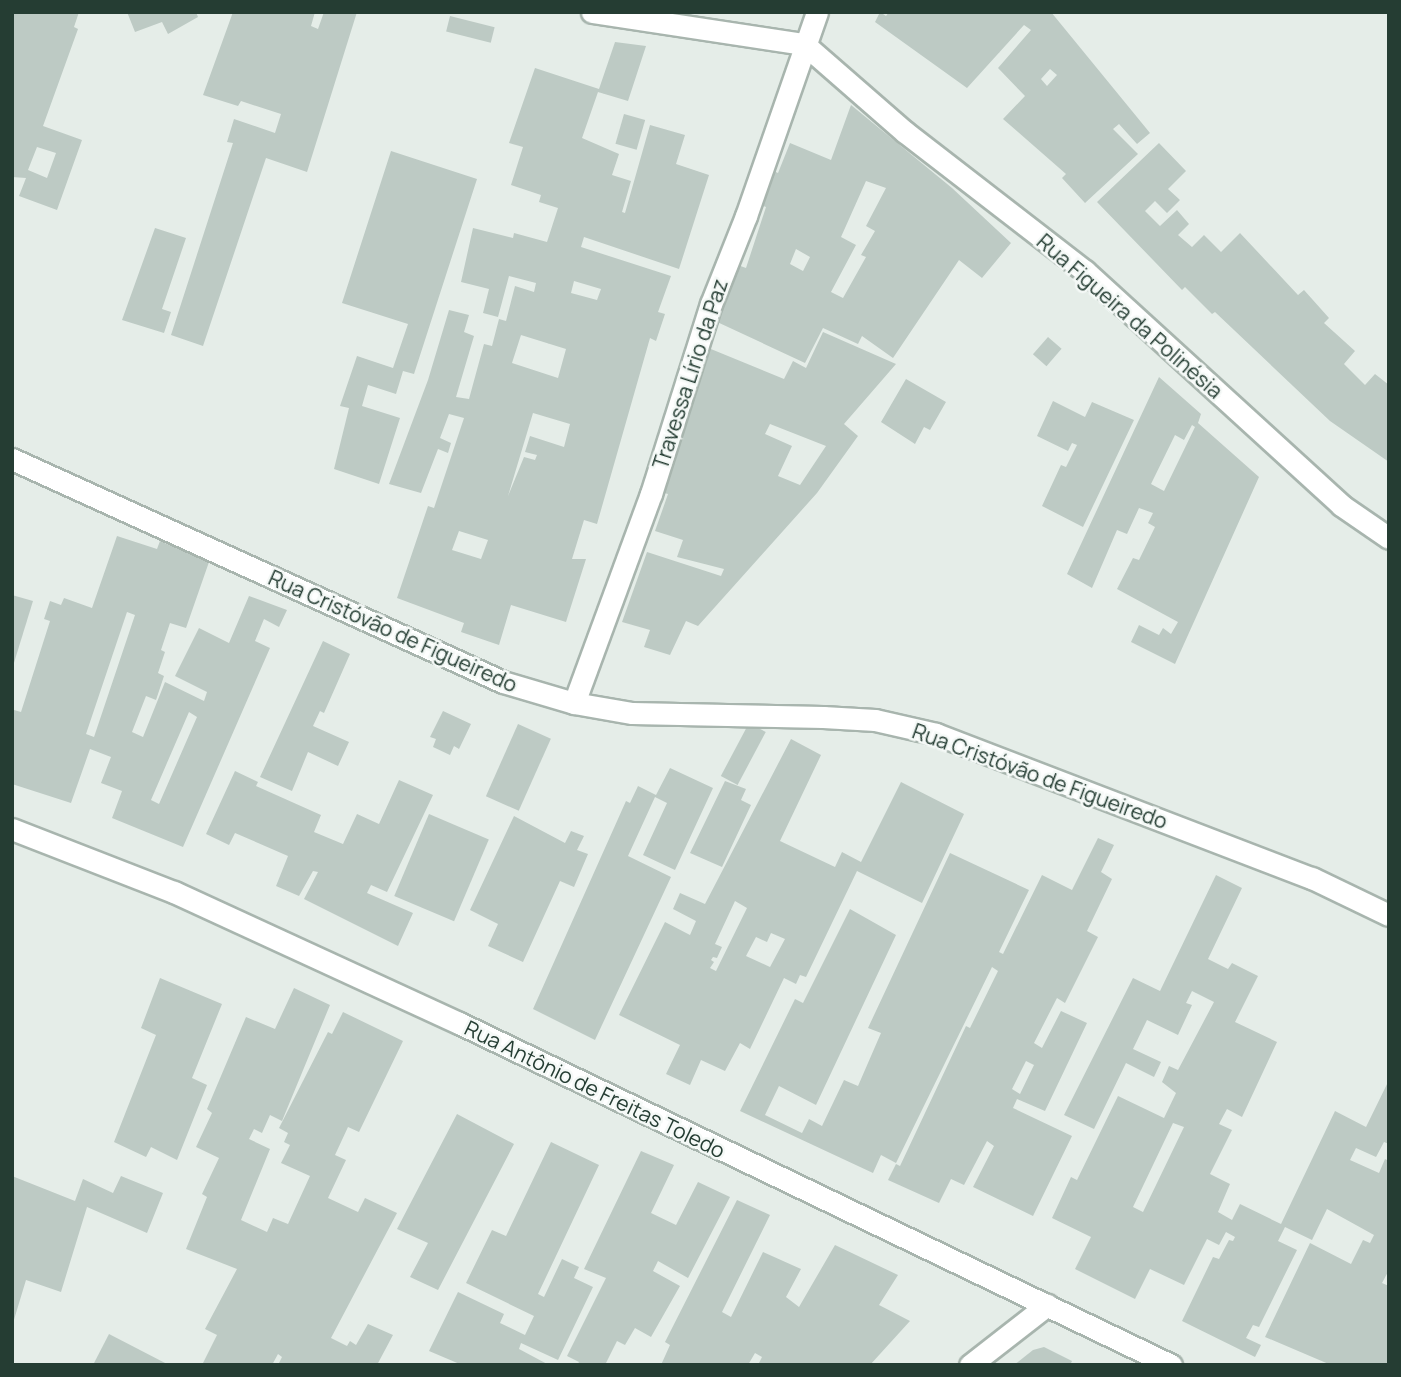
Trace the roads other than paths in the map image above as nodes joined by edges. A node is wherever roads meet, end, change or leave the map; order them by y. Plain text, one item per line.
1 (592, 12) edge
2 (817, 12) edge
3 (804, 44) junction
4 (12, 459) edge
5 (1389, 538) edge
6 (575, 703) junction
7 (12, 829) edge
8 (1389, 915) edge
9 (1047, 1305) junction
10 (970, 1365) edge
11 (1171, 1365) edge

1 - 3 street
2 - 3 street, Travessa Lírio da Paz
3 - 5 street, Rua Figueira da Polinésia
3 - 6 street, Travessa Lírio da Paz
4 - 6 street, Rua Cristóvão de Figueiredo
6 - 8 street, Rua Cristóvão de Figueiredo
7 - 9 street, Rua Antônio de Freitas Toledo
9 - 10 street
9 - 11 street, Rua Antônio de Freitas Toledo

